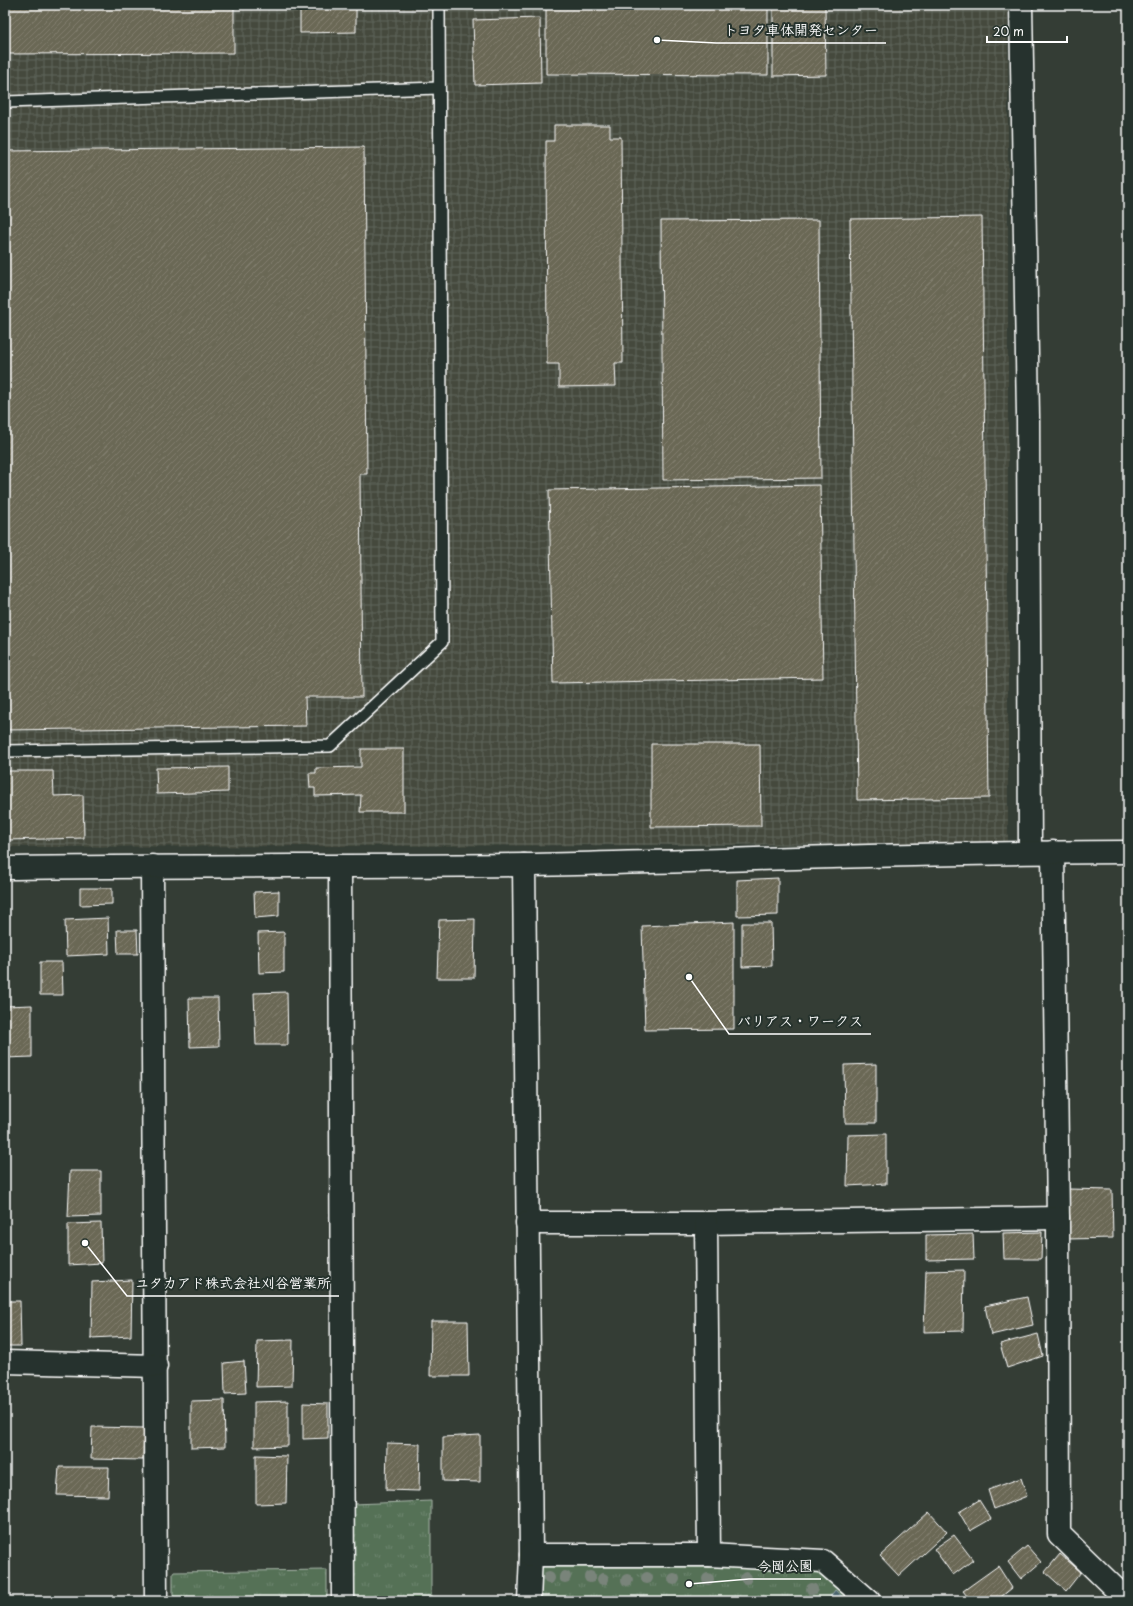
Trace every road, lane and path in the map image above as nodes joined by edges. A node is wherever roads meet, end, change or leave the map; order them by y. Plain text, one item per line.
1 (439, 5) edge
2 (1021, 5) edge
3 (439, 88) junction
4 (5, 102) edge
5 (5, 751) edge
6 (1030, 852) junction
7 (1053, 852) junction
8 (1128, 852) edge
9 (524, 865) junction
10 (152, 866) junction
11 (340, 866) junction
12 (5, 868) edge
13 (1058, 1218) junction
14 (527, 1223) junction
15 (706, 1224) junction
16 (5, 1362) edge
17 (156, 1366) junction
18 (531, 1555) junction
19 (709, 1555) junction
20 (156, 1601) edge
21 (343, 1601) edge
22 (529, 1601) edge
23 (869, 1601) edge
24 (1128, 1601) edge

1 - 3 lane
2 - 6 street
3 - 4 lane
3 - 5 lane
6 - 7 street
6 - 9 street
7 - 8 street
7 - 13 street
9 - 11 street
9 - 14 street
10 - 11 street
10 - 12 street
10 - 17 street
11 - 21 street
13 - 15 street
13 - 24 street
14 - 15 street
14 - 18 street
15 - 19 street
16 - 17 street
17 - 20 street
18 - 19 street
18 - 22 street
19 - 23 street

